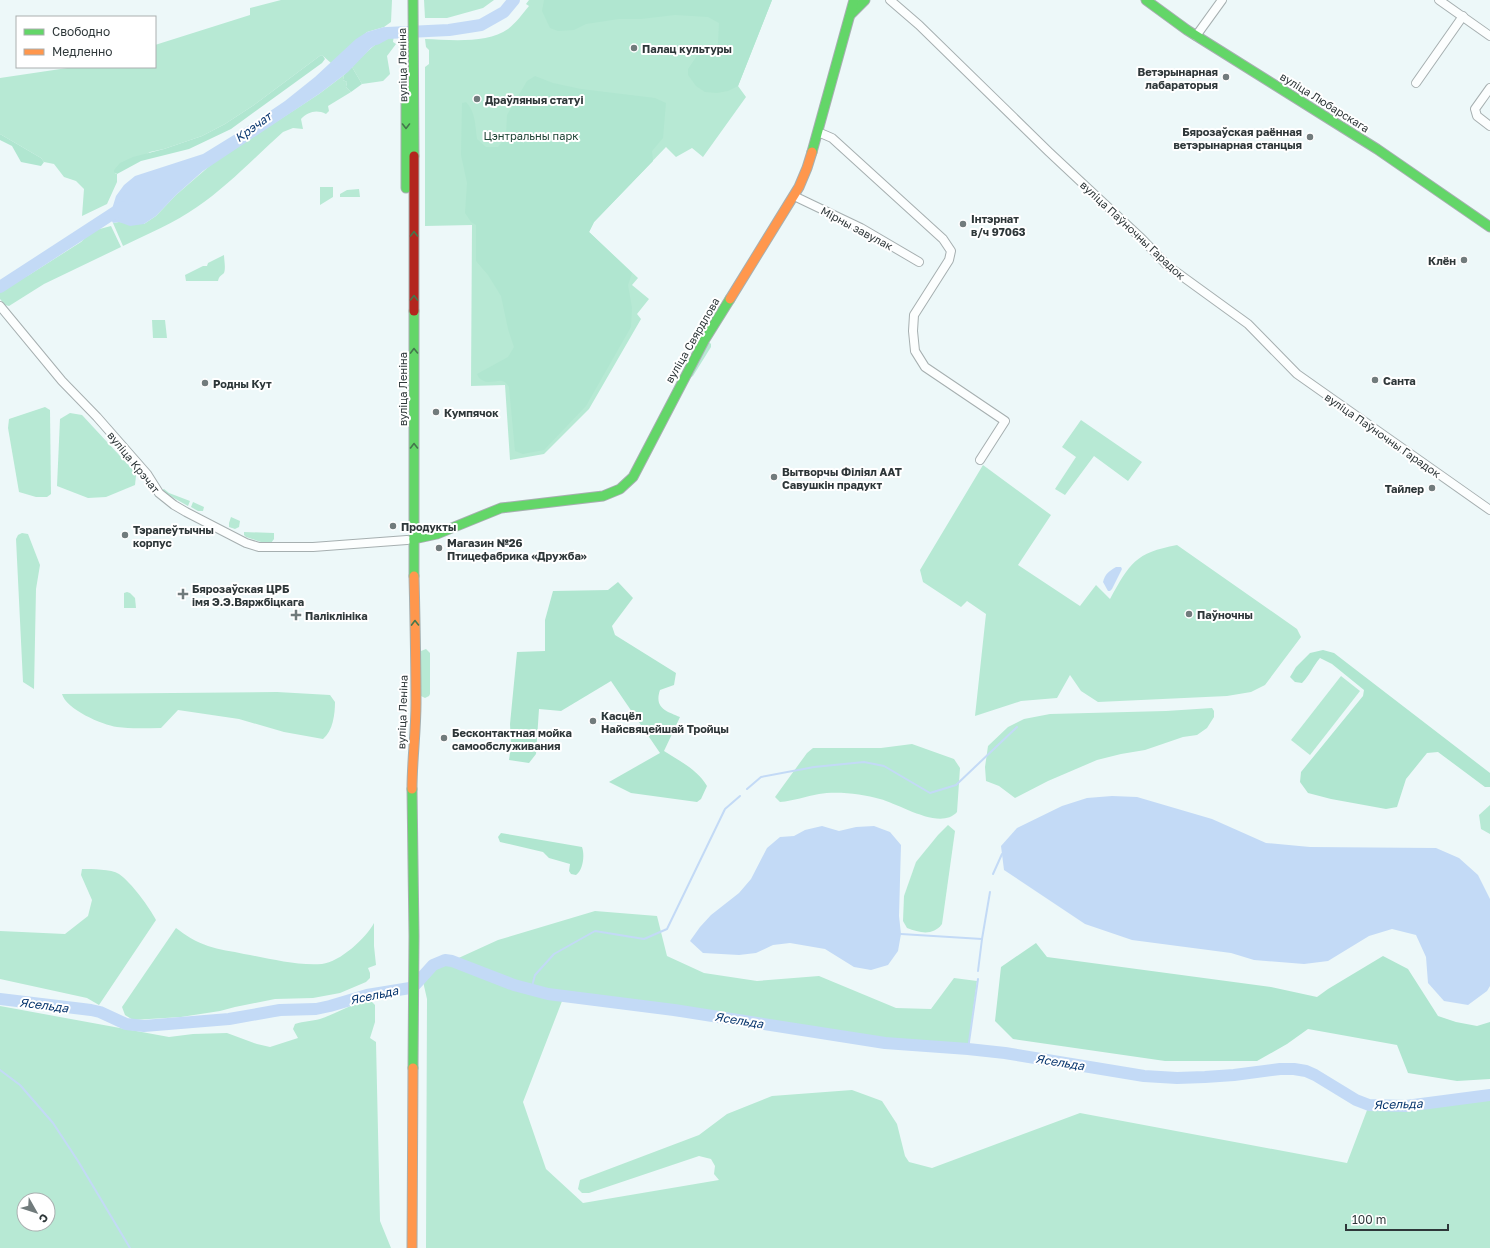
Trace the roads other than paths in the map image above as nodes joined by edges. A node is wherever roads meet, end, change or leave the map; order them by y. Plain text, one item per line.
1 (406, 0) edge
2 (413, 0) edge
3 (854, 0) edge
4 (865, 0) edge
5 (890, 0) edge
6 (1146, 0) edge
7 (1222, 0) edge
8 (1440, 0) edge
9 (410, 16) junction
10 (850, 16) junction
11 (1462, 16) junction
12 (1196, 36) junction
13 (1490, 36) edge
14 (1416, 83) dead end
15 (1490, 88) edge
16 (1490, 126) edge
17 (818, 132) junction
18 (794, 196) junction
19 (1490, 227) edge
20 (919, 262) dead end
21 (0, 306) edge
22 (980, 460) dead end
23 (1490, 510) edge
24 (410, 539) junction
25 (412, 1248) edge

1 - 9 main road, вуліца Леніна
2 - 9 main road, вуліца Леніна
3 - 10 main road, вуліца Свярдлова
4 - 10 main road
5 - 23 street, вуліца Паўночны Гарадок
6 - 12 main road, вуліца Любарскага
7 - 12 street
8 - 11 street
9 - 24 main road, вуліца Леніна
10 - 17 main road, вуліца Свярдлова
11 - 13 street
11 - 14 street
12 - 19 main road, вуліца Любарскага
15 - 16 street
17 - 18 main road, вуліца Свярдлова
17 - 22 street
18 - 20 street, Мірны завулак
18 - 24 main road, вуліца Свярдлова
21 - 24 street, вуліца Крэчат
24 - 25 main road, вуліца Леніна

